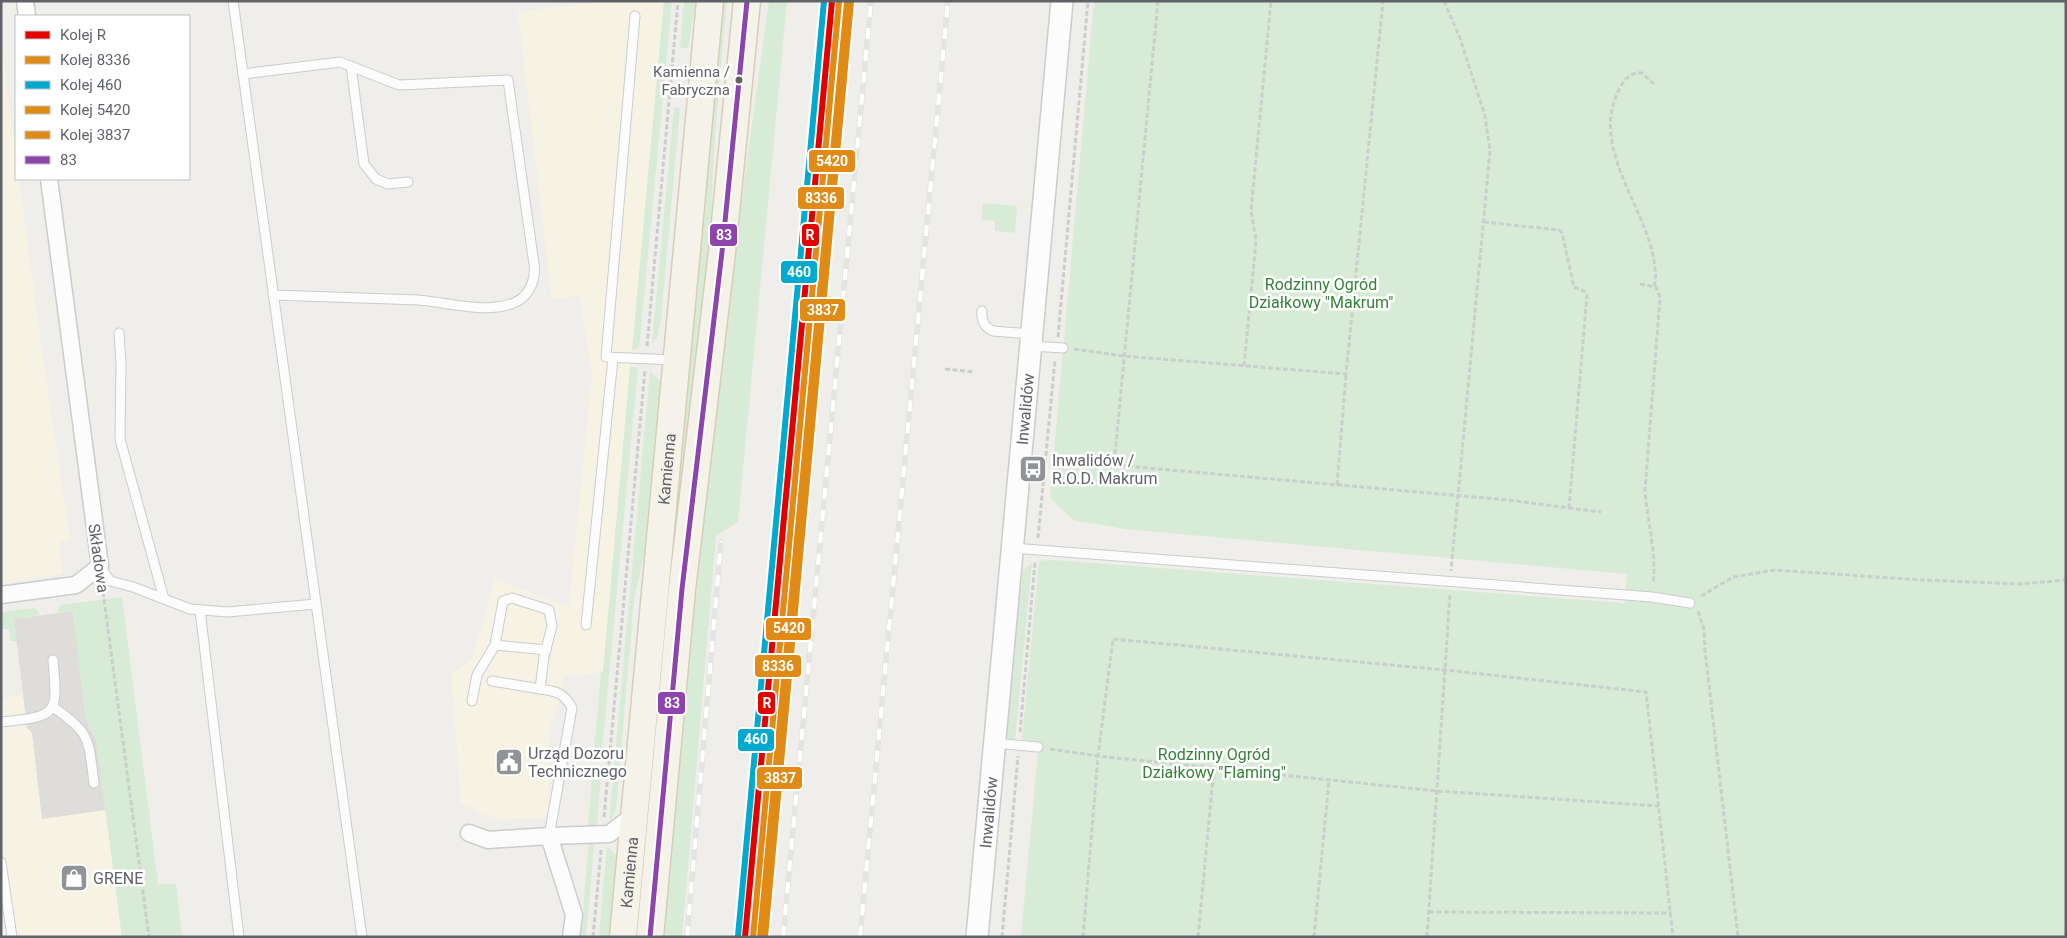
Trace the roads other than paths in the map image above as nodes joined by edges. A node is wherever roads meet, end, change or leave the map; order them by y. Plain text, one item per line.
1 (25, 1) edge
2 (233, 1) edge
3 (710, 1) edge
4 (747, 1) edge
5 (1062, 1) edge
6 (27, 15) edge
7 (635, 16) dead end
8 (351, 66) junction
9 (243, 74) junction
10 (49, 180) edge
11 (408, 182) dead end
12 (274, 295) junction
13 (982, 311) dead end
14 (118, 333) dead end
15 (1031, 340) junction
16 (1060, 348) road end
17 (613, 358) junction
18 (677, 360) junction
19 (1012, 548) junction
20 (100, 566) junction
21 (1, 594) edge
22 (164, 599) junction
23 (1690, 603) road end
24 (316, 604) junction
25 (200, 610) junction
26 (586, 625) dead end
27 (495, 645) junction
28 (546, 650) junction
29 (53, 660) dead end
30 (492, 681) dead end
31 (540, 689) junction
32 (472, 701) dead end
33 (53, 707) junction
34 (1, 722) edge
35 (994, 743) junction
36 (1038, 747) road end
37 (94, 783) dead end
38 (635, 814) junction
39 (469, 833) dead end
40 (606, 834) junction
41 (549, 836) junction
42 (631, 855) junction
43 (1, 862) edge
44 (12, 937) edge
45 (239, 937) edge
46 (362, 937) edge
47 (571, 937) edge
48 (623, 937) edge
49 (650, 937) edge
50 (977, 937) edge

1 - 6 street
2 - 9 lane
3 - 18 main road, Kamienna
4 - 49 main road, Kamienna
5 - 15 street, Inwalidów
7 - 17 lane
8 - 9 lane
8 - 11 lane
8 - 12 lane
9 - 12 lane
10 - 20 street, Składowa
12 - 24 lane
13 - 15 lane
14 - 22 lane
15 - 16 lane
15 - 19 street, Inwalidów
17 - 18 lane
17 - 26 lane
18 - 38 main road, Kamienna
19 - 23 lane
19 - 35 street, Inwalidów
20 - 21 street
20 - 22 lane
22 - 25 lane
24 - 25 lane
24 - 46 lane
25 - 45 lane
27 - 28 lane
27 - 28 lane
27 - 32 lane
28 - 31 lane
29 - 33 lane
30 - 31 lane
31 - 41 lane
33 - 34 lane
33 - 37 lane
35 - 36 lane
35 - 50 street, Inwalidów
38 - 40 street
38 - 42 main road, Kamienna
39 - 41 street
40 - 41 street
40 - 42 street
41 - 47 street
42 - 48 main road, Kamienna
43 - 44 lane

